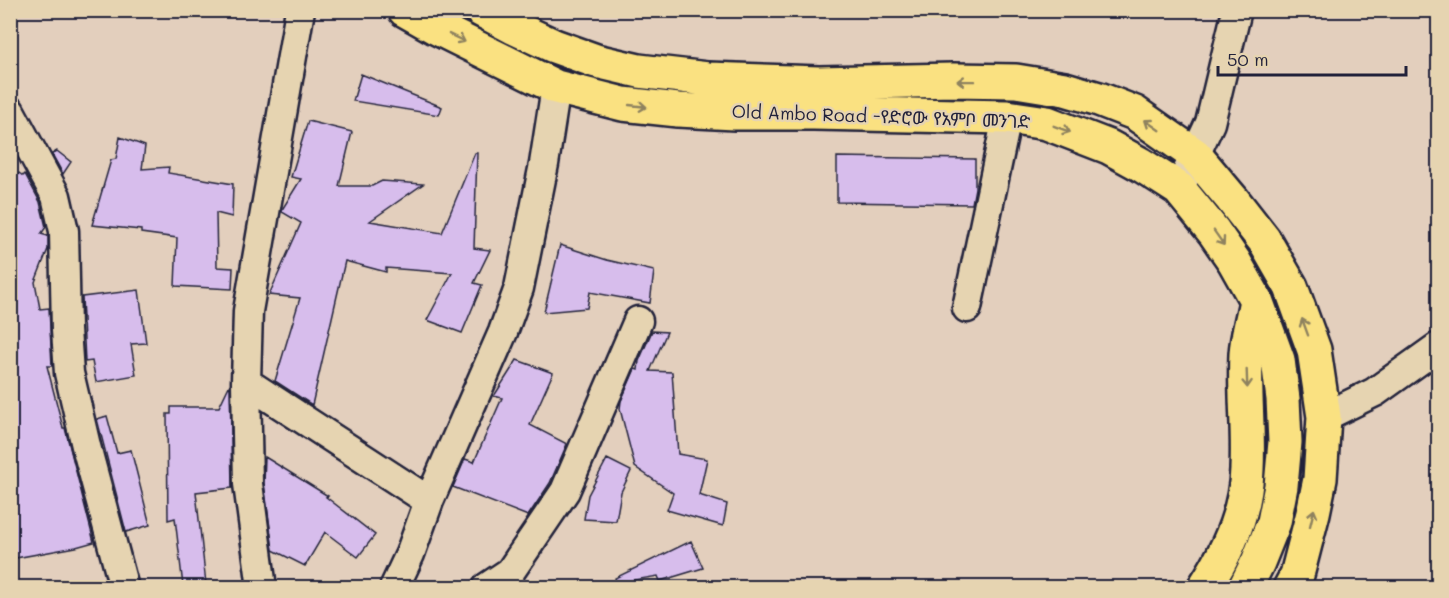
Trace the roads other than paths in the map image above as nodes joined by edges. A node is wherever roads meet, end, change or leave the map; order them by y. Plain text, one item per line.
1 (300, 10) edge
2 (405, 10) edge
3 (480, 10) edge
4 (1237, 10) edge
5 (556, 87) junction
6 (10, 111) edge
7 (1007, 117) junction
8 (1195, 155) junction
9 (1179, 189) junction
10 (1256, 300) junction
11 (967, 308) dead end
12 (638, 321) dead end
13 (1438, 347) edge
14 (246, 382) junction
15 (1324, 417) junction
16 (429, 501) junction
17 (1295, 583) edge
18 (124, 588) edge
19 (262, 588) edge
20 (394, 588) edge
21 (486, 588) edge
22 (1204, 588) edge
23 (1245, 588) edge

1 - 14 street
2 -> 5 main road, Old Ambo Road -የድሮው የአምቦ መንገድ
8 -> 3 main road, Old Ambo Road -የድሮው የአምቦ መንገድ
4 - 8 street
5 -> 7 main road, Old Ambo Road -የድሮው የአምቦ መንገድ
5 - 16 street
6 - 18 street
7 -> 9 main road, Old Ambo Road -የድሮው የአምቦ መንገድ
7 - 11 street
8 - 9 street
15 -> 8 main road, Old Ambo Road -የድሮው የአምቦ መንገድ
9 -> 10 main road, Old Ambo Road -የድሮው የአምቦ መንገድ
10 -> 22 main road
10 - 23 main road, Old Ambo Road -የድሮው የአምቦ መንገድ
12 - 21 street
13 - 15 street
14 - 16 street
14 - 19 street
17 -> 15 main road, Old Ambo Road -የድሮው የአምቦ መንገድ
16 - 20 street

